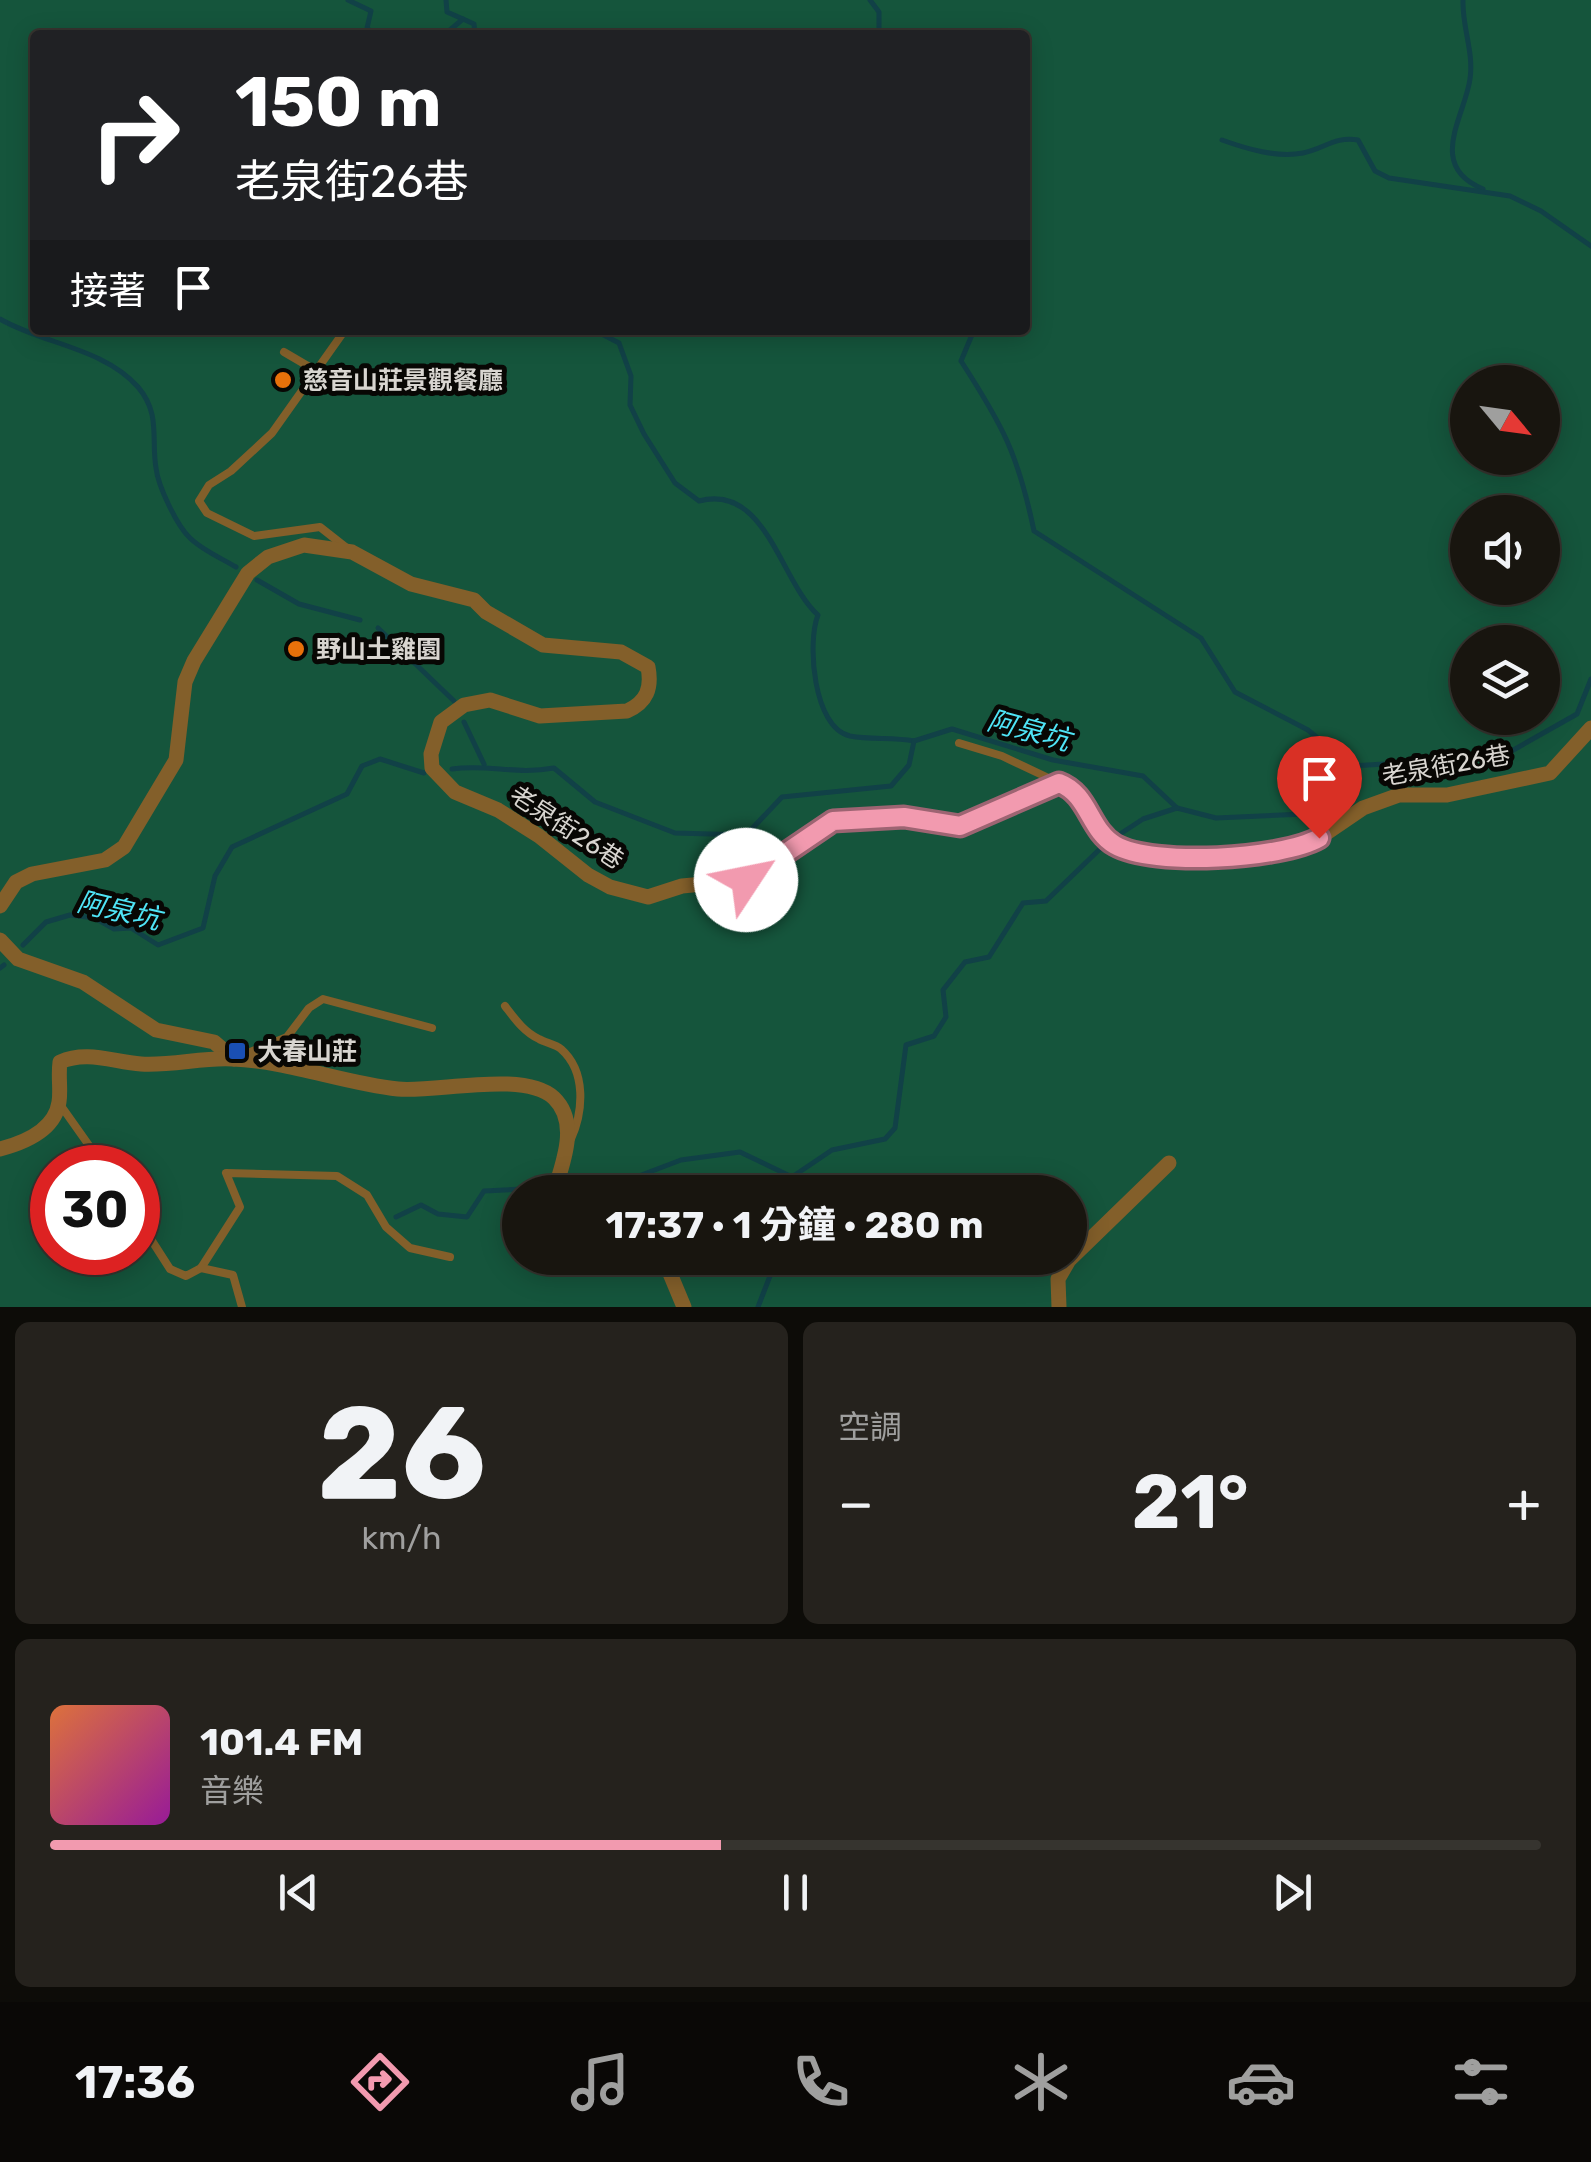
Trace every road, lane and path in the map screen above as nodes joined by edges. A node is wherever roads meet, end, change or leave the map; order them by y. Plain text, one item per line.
1 (343, 335) edge
2 (284, 352) dead end
3 (314, 369) junction
4 (352, 552) junction
5 (1591, 728) edge
6 (960, 743) dead end
7 (1059, 783) junction
8 (0, 906) edge
9 (0, 940) edge
10 (505, 1006) dead end
11 (432, 1028) dead end
12 (234, 1058) junction
13 (59, 1103) junction
14 (89, 1145) edge
15 (568, 1148) junction
16 (0, 1149) edge
17 (1169, 1163) dead end
18 (559, 1175) edge
19 (160, 1253) edge
20 (450, 1257) dead end
21 (201, 1268) junction
22 (671, 1275) edge
23 (242, 1307) edge
24 (684, 1307) edge
25 (1059, 1307) edge

1 - 3 lane
2 - 3 lane
3 - 4 lane
4 - 7 street, 老泉街26巷
4 - 8 street, 老泉街26巷
5 - 7 street, 老泉街26巷
6 - 7 lane
9 - 12 street
10 - 15 lane
11 - 12 lane
12 - 13 street
12 - 15 street
13 - 14 lane
13 - 16 street
15 - 18 street
17 - 25 street
19 - 21 lane
20 - 21 lane
21 - 23 lane
22 - 24 street

